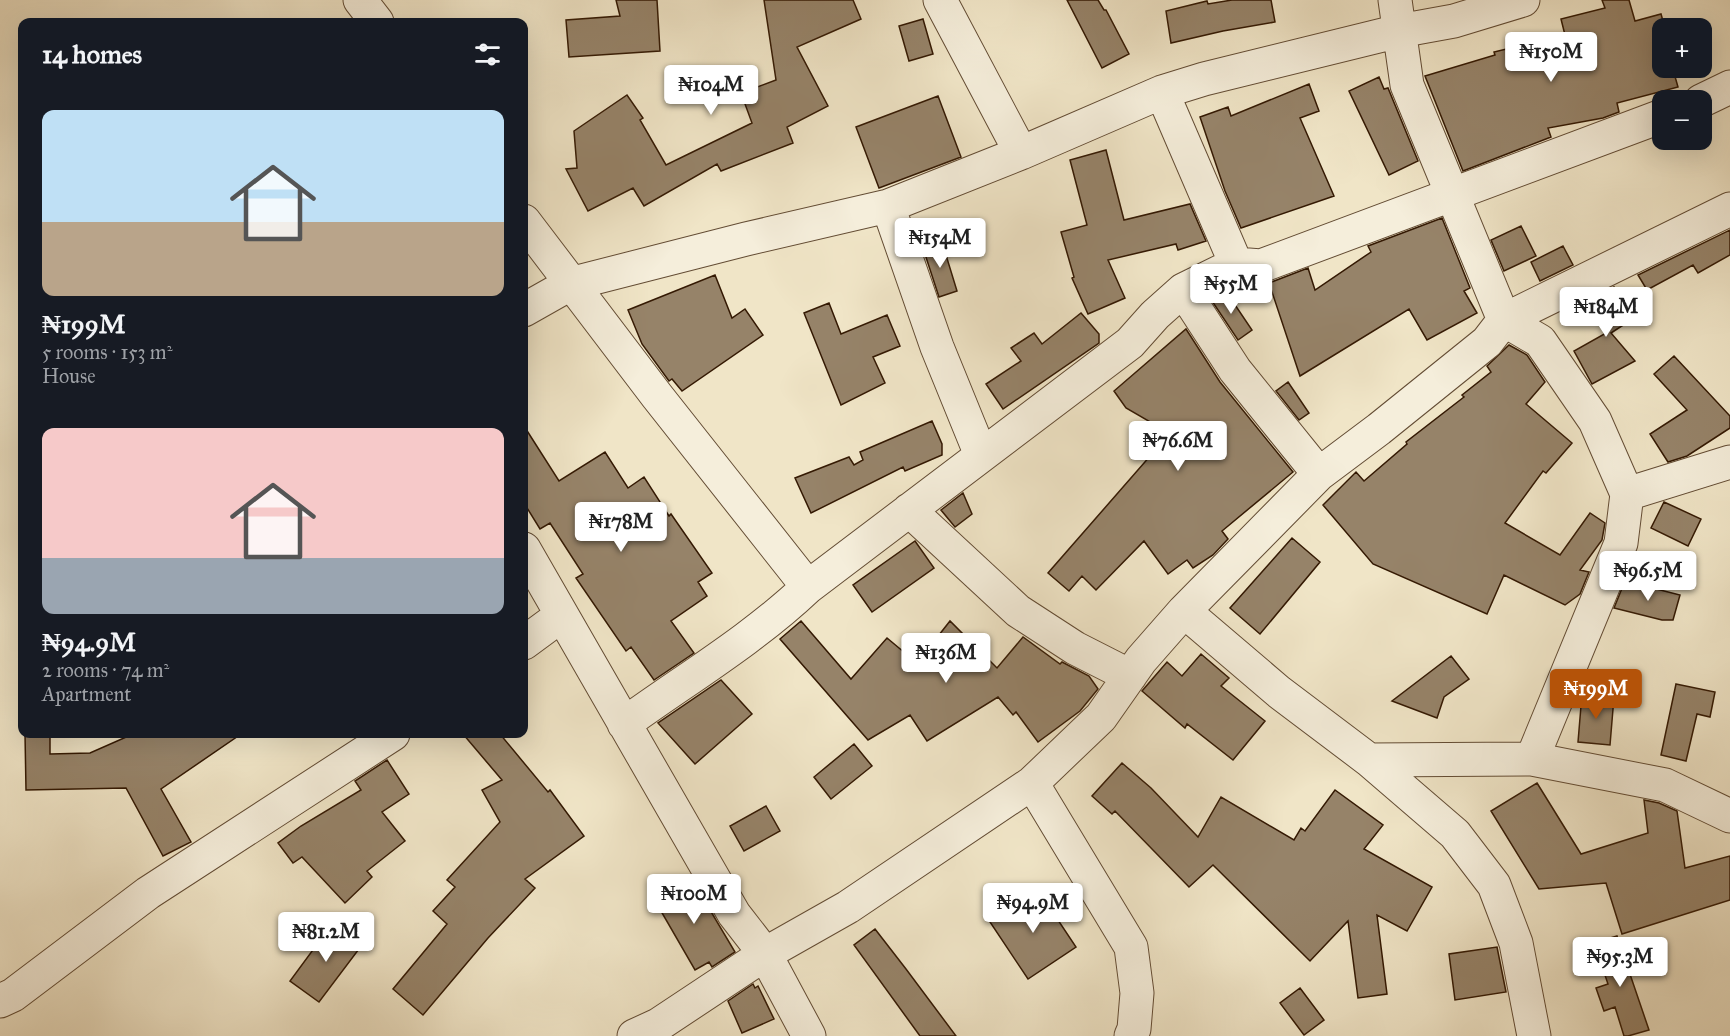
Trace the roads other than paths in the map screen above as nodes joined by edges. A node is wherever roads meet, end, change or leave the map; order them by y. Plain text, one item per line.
1 (360, 0) edge
2 (940, 0) edge
3 (1523, 0) edge
4 (1397, 15) edge
5 (374, 18) edge
6 (1730, 87) edge
7 (1162, 92) junction
8 (1712, 96) edge
9 (1652, 120) edge
10 (1021, 153) junction
11 (1452, 193) junction
12 (888, 206) junction
13 (1730, 209) edge
14 (528, 226) edge
15 (1236, 264) junction
16 (570, 284) junction
17 (1183, 290) junction
18 (528, 308) edge
19 (1504, 320) junction
20 (981, 455) junction
21 (1730, 462) edge
22 (1319, 474) junction
23 (1627, 494) junction
24 (909, 510) junction
25 (528, 556) edge
26 (808, 587) junction
27 (1184, 611) junction
28 (562, 615) junction
29 (528, 640) edge
30 (1130, 676) junction
31 (624, 724) junction
32 (387, 738) edge
33 (1532, 759) junction
34 (1369, 760) junction
35 (1032, 783) junction
36 (1730, 816) edge
37 (765, 954) junction
38 (0, 1001) edge
39 (634, 1036) edge
40 (809, 1036) edge
41 (1131, 1036) edge
42 (1534, 1036) edge

1 - 5 street
2 - 10 street
3 - 4 street
4 - 7 street
4 - 11 street
6 - 8 street
7 - 10 street
7 - 15 street
9 - 11 street
10 - 12 street
11 - 15 street
11 - 19 street
12 - 16 street
12 - 20 street
13 - 19 street
14 - 16 street
15 - 17 street
16 - 18 street
16 - 26 street
17 - 20 street
17 - 22 street
19 - 22 street
19 - 23 street
20 - 24 street
21 - 23 street
22 - 27 street
23 - 33 street
24 - 26 street
24 - 30 street
25 - 28 street
26 - 31 street
27 - 30 street
27 - 34 street
28 - 29 street
28 - 31 street
30 - 35 street
31 - 37 street
32 - 38 street
33 - 34 street
33 - 36 street
34 - 42 street
35 - 37 street
35 - 41 street
37 - 39 street
37 - 40 street

